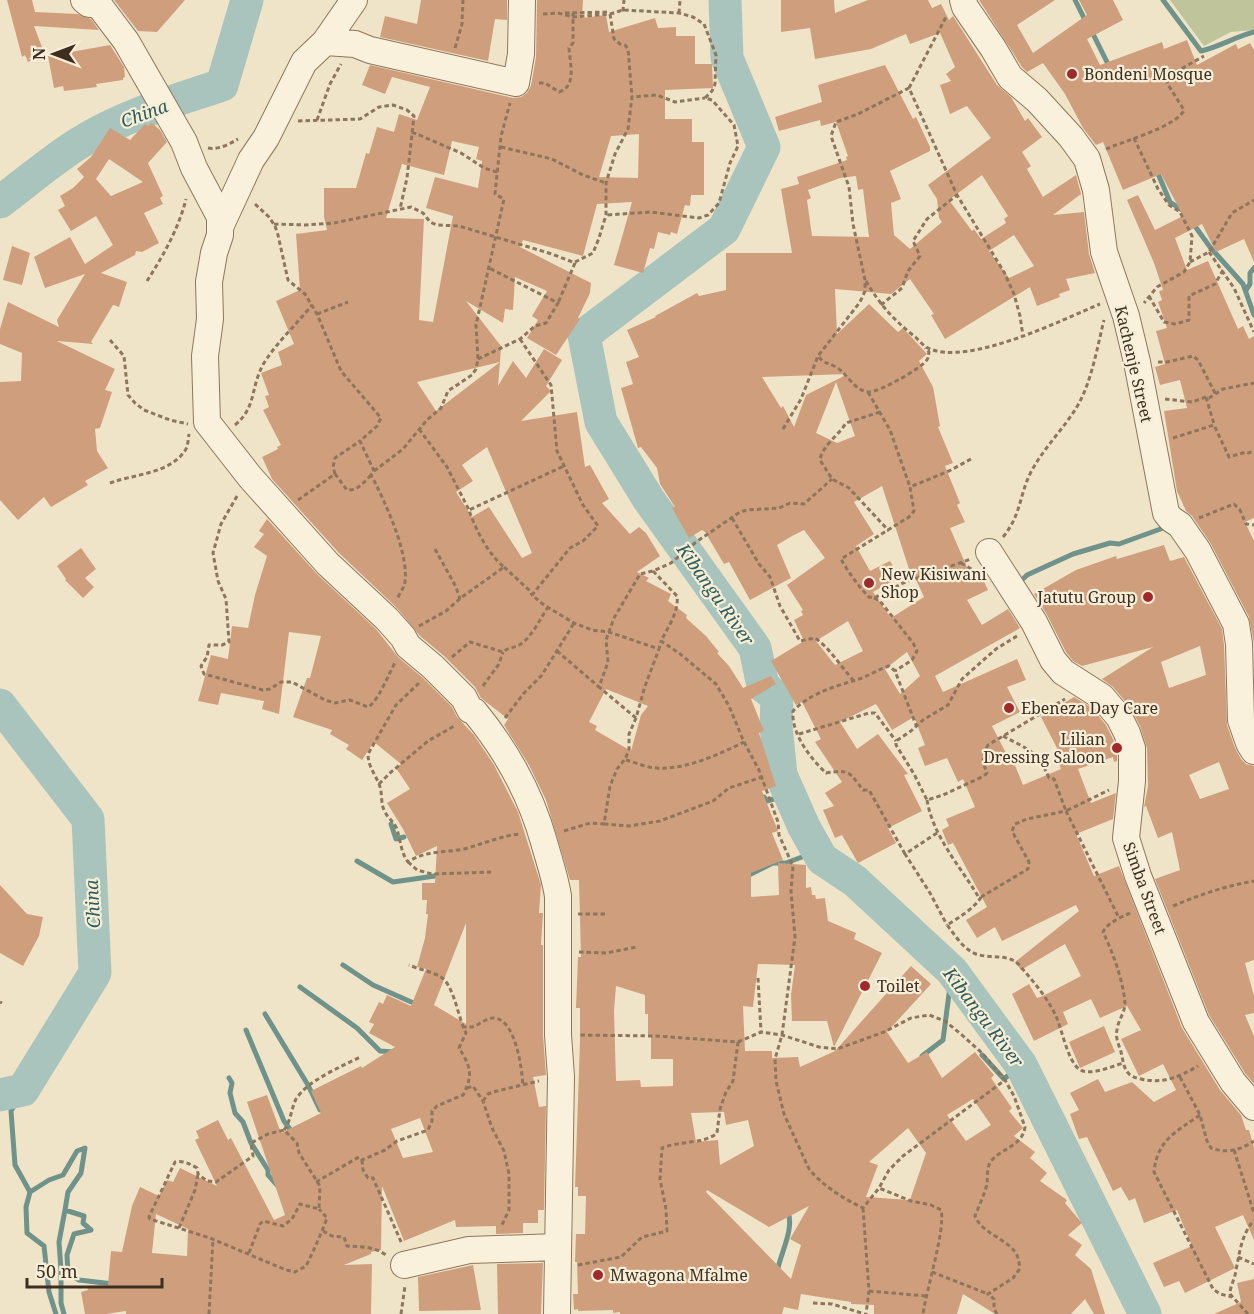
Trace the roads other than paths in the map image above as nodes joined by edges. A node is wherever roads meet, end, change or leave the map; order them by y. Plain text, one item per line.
1 (84, 0) edge
2 (354, 0) edge
3 (957, 4) edge
4 (521, 8) edge
5 (325, 42) junction
6 (221, 225) junction
7 (989, 552) road end
8 (1254, 751) edge
9 (1254, 1107) edge
10 (558, 1258) junction
11 (404, 1265) road end
12 (557, 1314) edge

1 - 6 street
2 - 5 street
3 - 8 street, Kachenje Street
4 - 5 street
5 - 6 street
6 - 10 street
7 - 9 street, Simba Street
10 - 11 street
10 - 12 street

